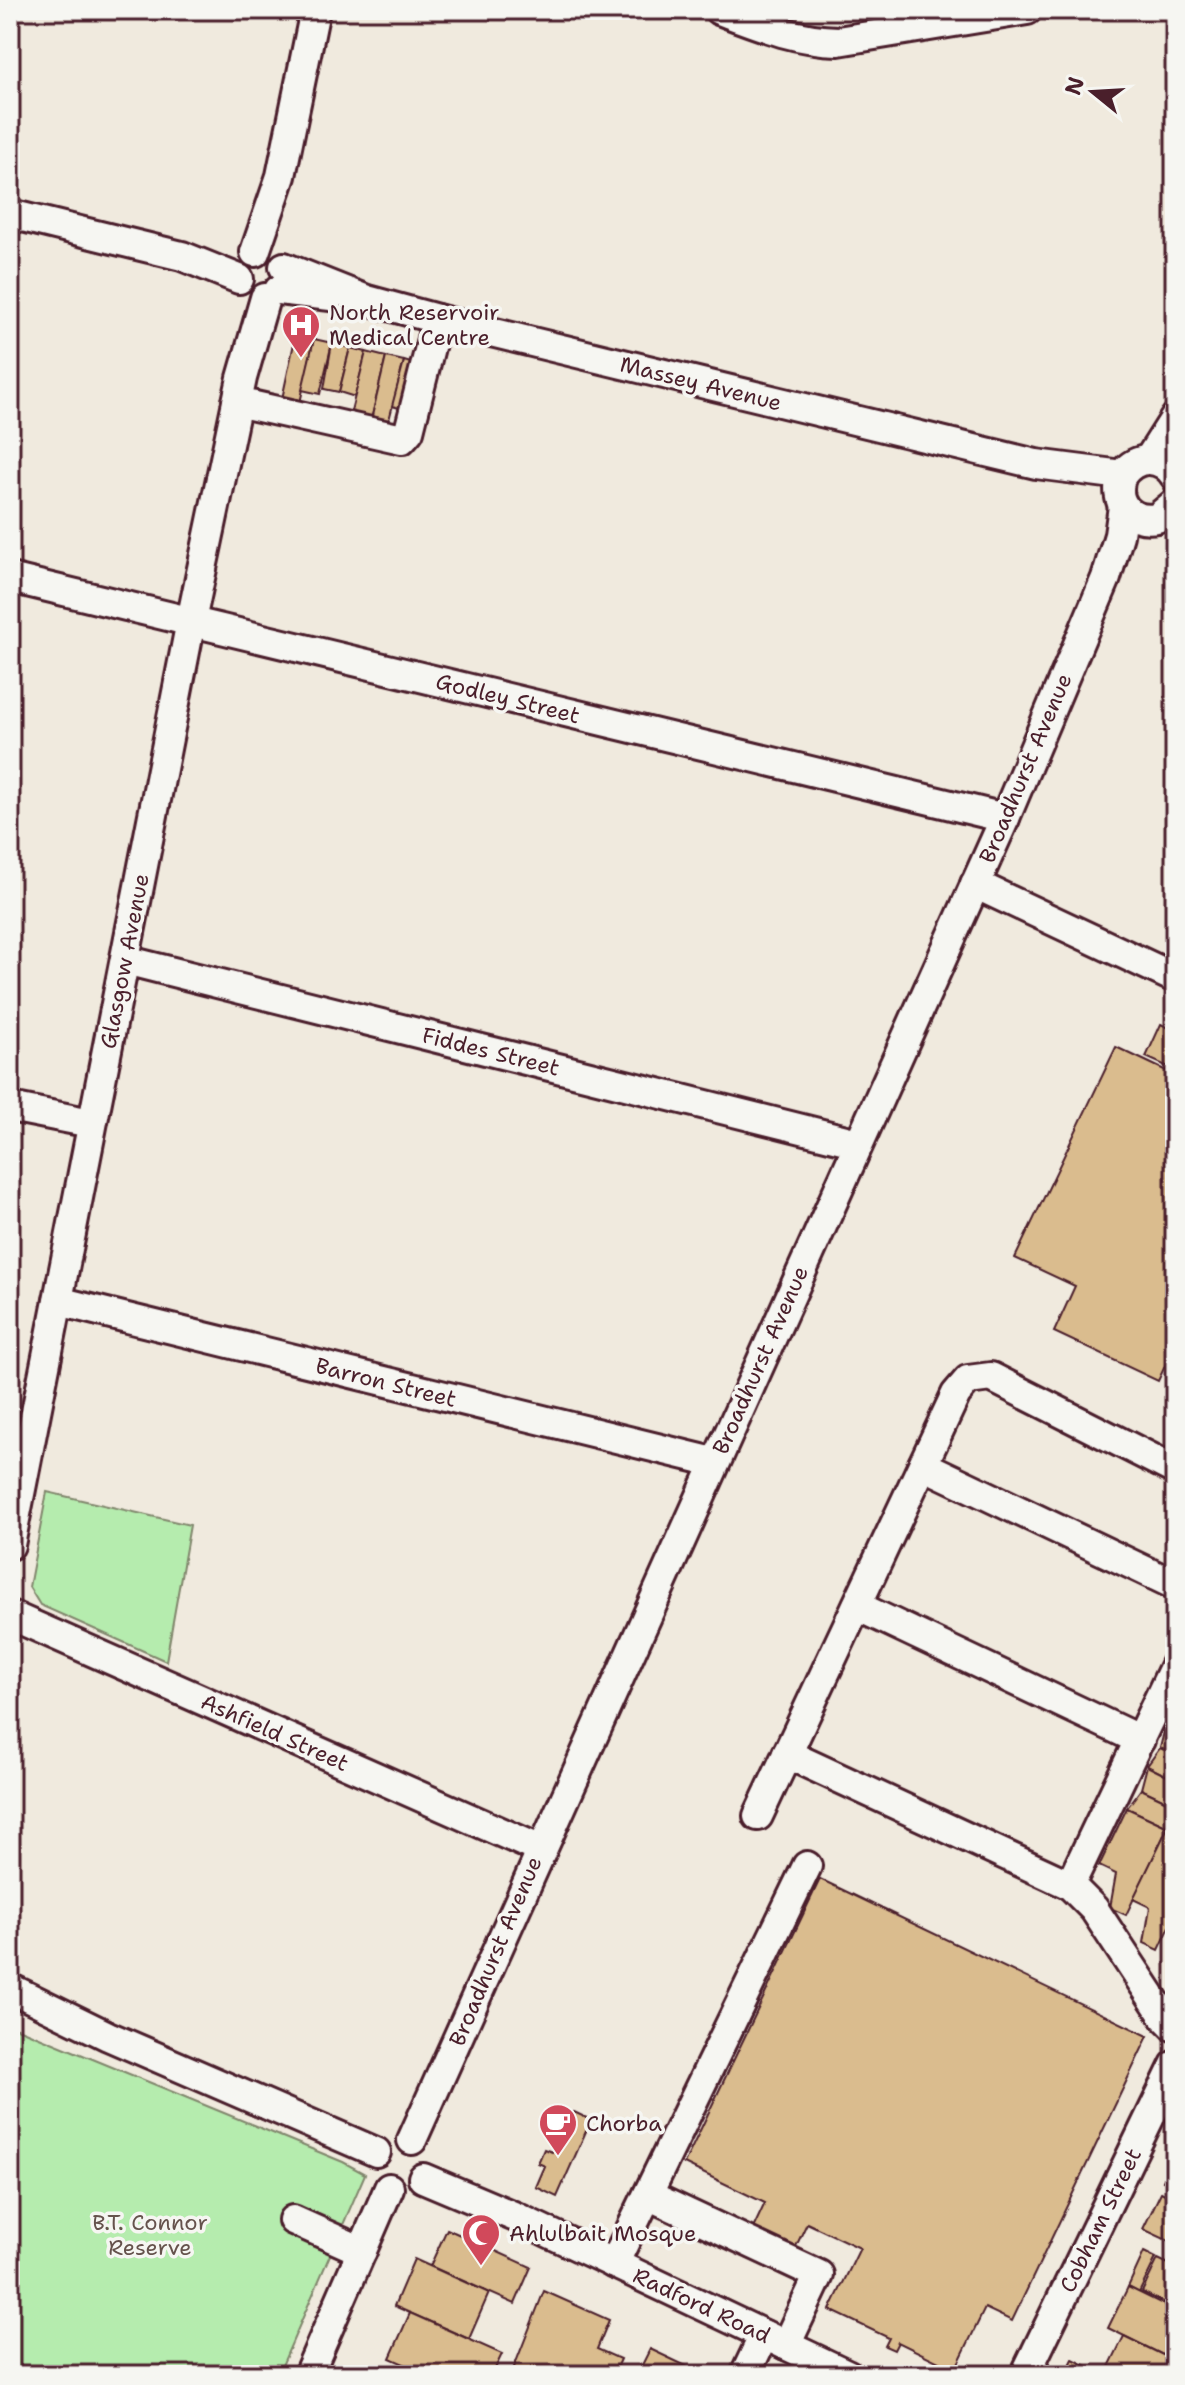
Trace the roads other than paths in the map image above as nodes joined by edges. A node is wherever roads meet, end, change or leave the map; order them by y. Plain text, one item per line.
1 (315, 10) edge
2 (719, 10) edge
3 (1027, 10) edge
4 (10, 214) edge
5 (262, 274) junction
6 (437, 319) junction
7 (240, 390) junction
8 (1175, 418) edge
9 (1175, 441) edge
10 (1165, 469) edge
11 (1121, 494) junction
12 (1170, 510) edge
13 (10, 578) edge
14 (1106, 578) junction
15 (191, 621) junction
16 (1005, 818) junction
17 (975, 884) junction
18 (125, 960) junction
19 (1175, 978) edge
20 (10, 1107) edge
21 (91, 1123) junction
22 (858, 1143) junction
23 (58, 1301) junction
24 (714, 1462) junction
25 (923, 1465) junction
26 (1175, 1470) edge
27 (10, 1545) edge
28 (1175, 1585) edge
29 (857, 1606) junction
30 (10, 1615) edge
31 (1175, 1665) edge
32 (1140, 1740) junction
33 (787, 1754) junction
34 (758, 1816) dead end
35 (539, 1849) junction
36 (807, 1866) dead end
37 (1070, 1885) junction
38 (10, 1988) edge
39 (1175, 2027) edge
40 (1175, 2065) edge
41 (412, 2140) junction
42 (376, 2152) junction
43 (423, 2178) junction
44 (389, 2188) junction
45 (648, 2195) junction
46 (293, 2220) dead end
47 (362, 2251) junction
48 (614, 2264) junction
49 (775, 2340) junction
50 (308, 2375) edge
51 (745, 2375) edge
52 (849, 2375) edge
53 (1025, 2375) edge

1 - 5 street, Glasgow Avenue
2 - 3 street
4 - 5 street, Massey Avenue
5 - 6 street, Massey Avenue
5 - 7 street, Glasgow Avenue
6 - 7 street
6 - 11 street, Massey Avenue
7 - 15 street, Glasgow Avenue
8 - 10 street
9 - 10 street
10 - 11 street
11 - 12 street, Massey Avenue
11 - 14 street, Broadhurst Avenue
12 - 14 street, Broadhurst Avenue
13 - 15 street, Godley Street
14 - 16 street, Broadhurst Avenue
15 - 16 street, Godley Street
15 - 18 street, Glasgow Avenue
16 - 17 street, Broadhurst Avenue
17 - 19 street
17 - 22 street, Broadhurst Avenue
18 - 21 street, Glasgow Avenue
18 - 22 street, Fiddes Street
20 - 21 street
21 - 23 street, Glasgow Avenue
22 - 24 street, Broadhurst Avenue
23 - 24 street, Barron Street
23 - 27 street, Glasgow Avenue
24 - 35 street, Broadhurst Avenue
25 - 26 street
25 - 28 street
25 - 29 street
29 - 32 street
29 - 33 street
30 - 35 street, Ashfield Street
31 - 32 street
32 - 37 street
33 - 34 street
33 - 37 street
35 - 41 street, Broadhurst Avenue
36 - 45 street
37 - 39 street
38 - 42 street
40 - 53 street, Cobham Street
41 - 42 street
41 - 43 street
42 - 44 street
43 - 44 street
43 - 48 street, Radford Road
44 - 47 street
45 - 48 street
45 - 49 street
46 - 47 street
47 - 50 street
48 - 49 street, Radford Road
49 - 51 street
49 - 52 street, Radford Road

